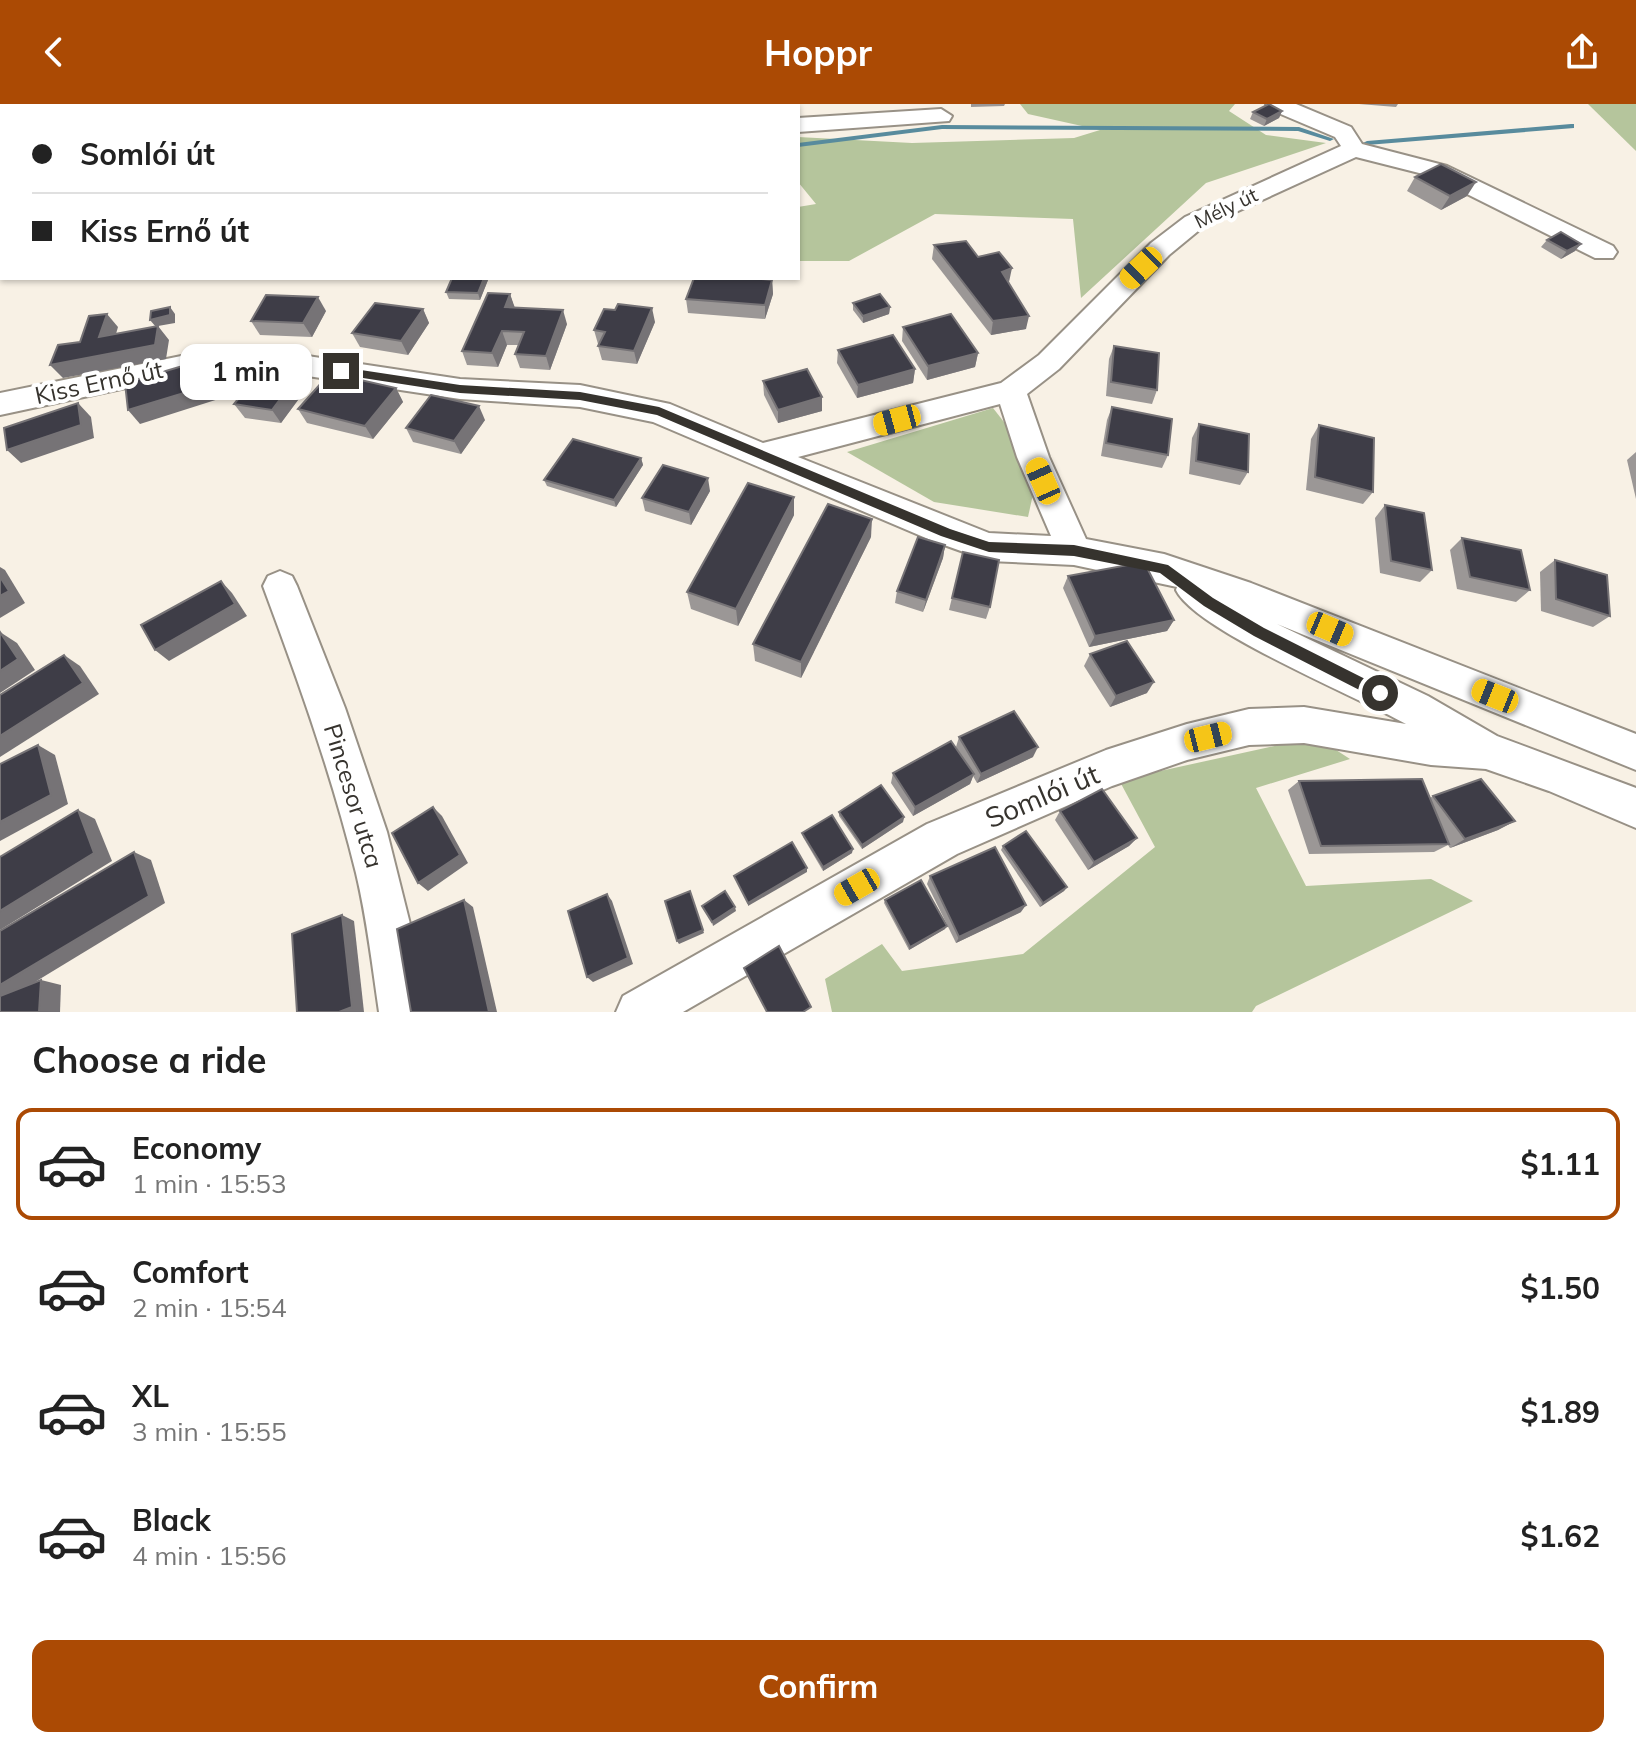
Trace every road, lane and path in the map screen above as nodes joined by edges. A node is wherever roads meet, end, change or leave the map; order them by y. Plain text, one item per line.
1 (1277, 104) edge
2 (941, 116) dead end
3 (800, 125) edge
4 (1354, 149) junction
5 (1604, 252) dead end
6 (1011, 391) junction
7 (0, 404) edge
8 (762, 455) junction
9 (1074, 551) junction
10 (1164, 568) junction
11 (280, 586) dead end
12 (1486, 751) junction
13 (1636, 752) edge
14 (1636, 808) edge
15 (402, 1012) edge
16 (639, 1012) edge

1 - 4 street
2 - 3 street
4 - 5 street
4 - 6 street, Mély út
6 - 8 street
6 - 9 street
7 - 8 street, Kiss Ernő út
8 - 9 street, Kiss Ernő út
9 - 10 street, Somlói út
10 - 12 street, Somlói út
10 - 13 street, Somlói út
11 - 15 street, Pincesor utca
12 - 14 street, Somlói út
12 - 16 street, Somlói út

